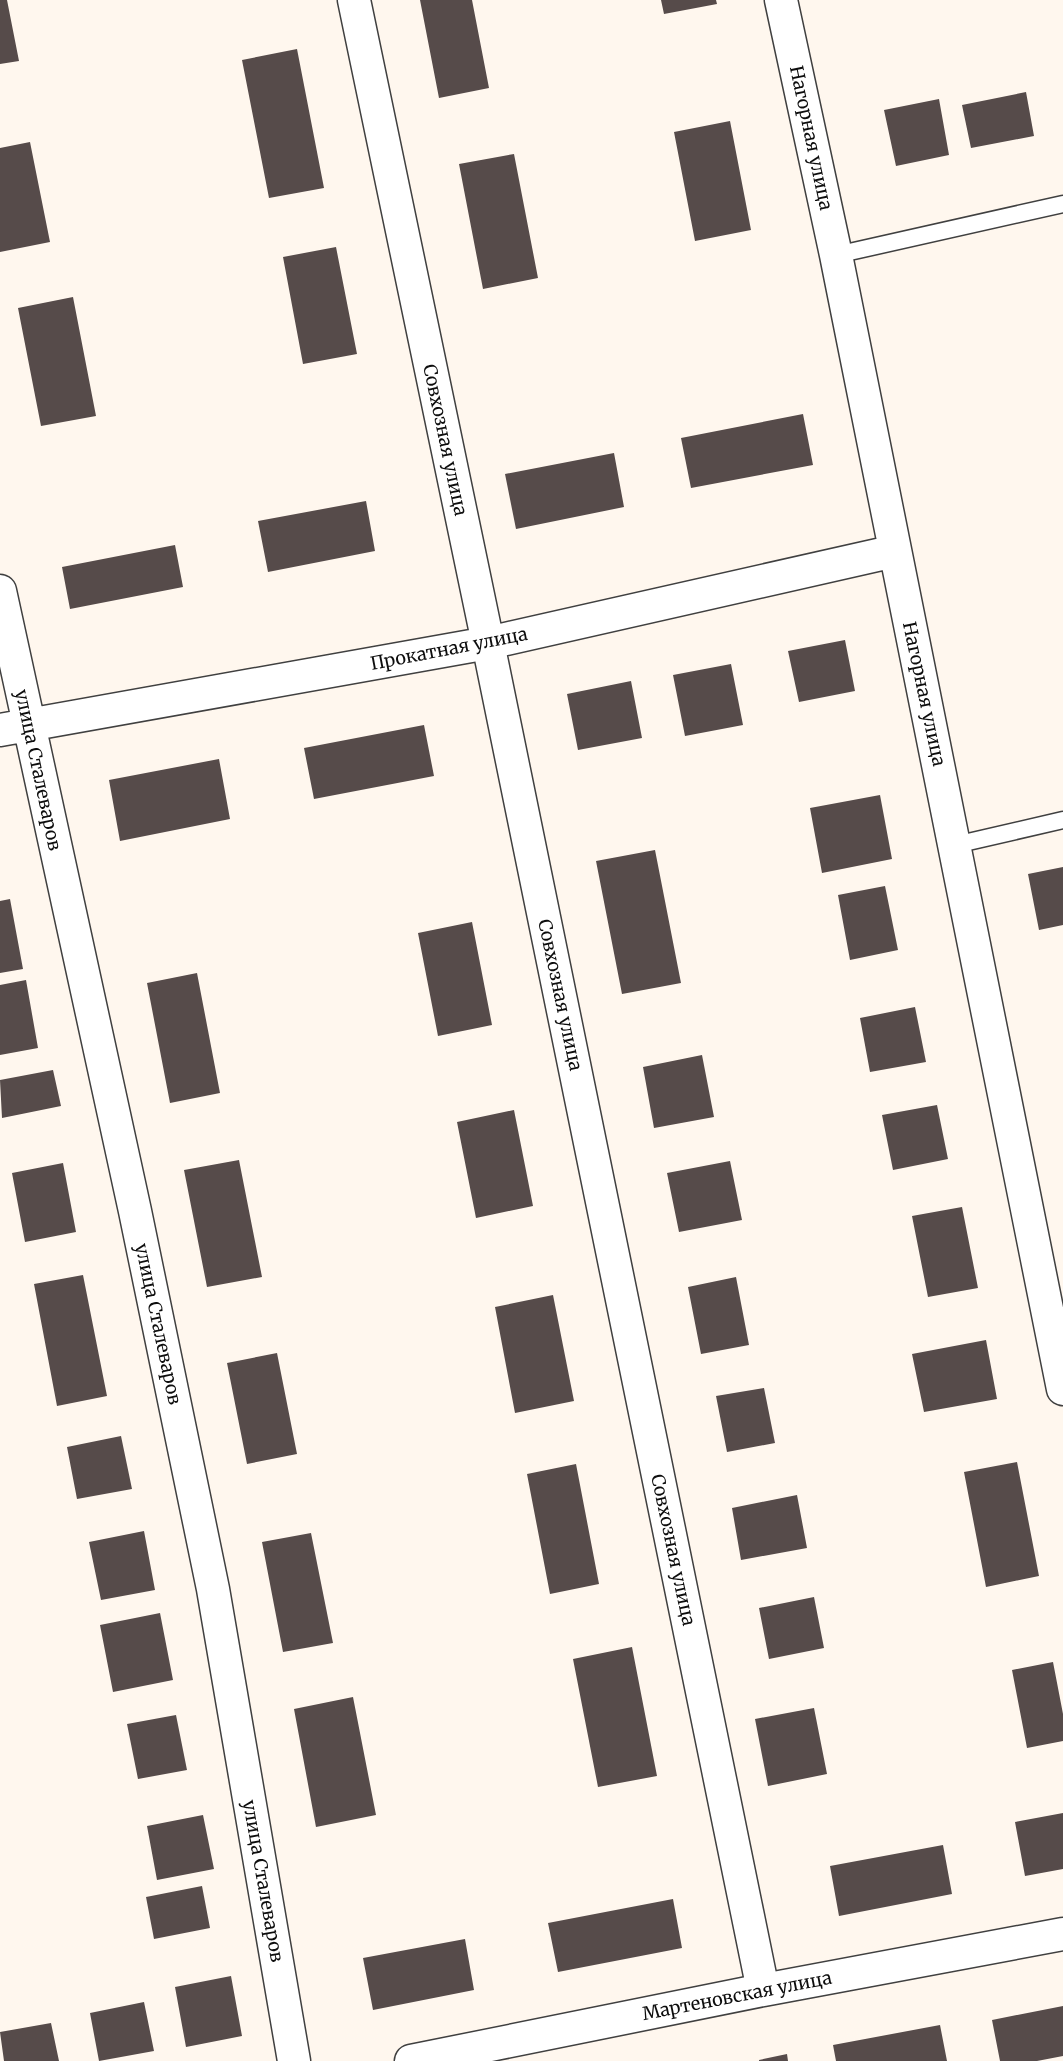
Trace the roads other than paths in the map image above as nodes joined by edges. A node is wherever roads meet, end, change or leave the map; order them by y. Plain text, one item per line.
1 (354, 0) edge
2 (781, 0) edge
3 (1063, 204) edge
4 (836, 255) junction
5 (895, 551) junction
6 (0, 591) edge
7 (488, 643) junction
8 (14, 727) edge
9 (1063, 820) edge
10 (956, 845) junction
11 (1063, 1388) edge
12 (1063, 1934) edge
13 (763, 1990) junction
14 (294, 2061) edge
15 (411, 2061) edge

1 - 7 street, Совхозная улица
2 - 4 street, Нагорная улица
3 - 4 lane
4 - 5 street, Нагорная улица
5 - 7 street, Прокатная улица
5 - 10 street, Нагорная улица
6 - 8 street, улица Сталеваров
7 - 8 street, Прокатная улица
7 - 13 street, Совхозная улица
8 - 14 street, улица Сталеваров
9 - 10 lane
10 - 11 street, Нагорная улица
12 - 13 street, Мартеновская улица
13 - 15 street, Мартеновская улица

